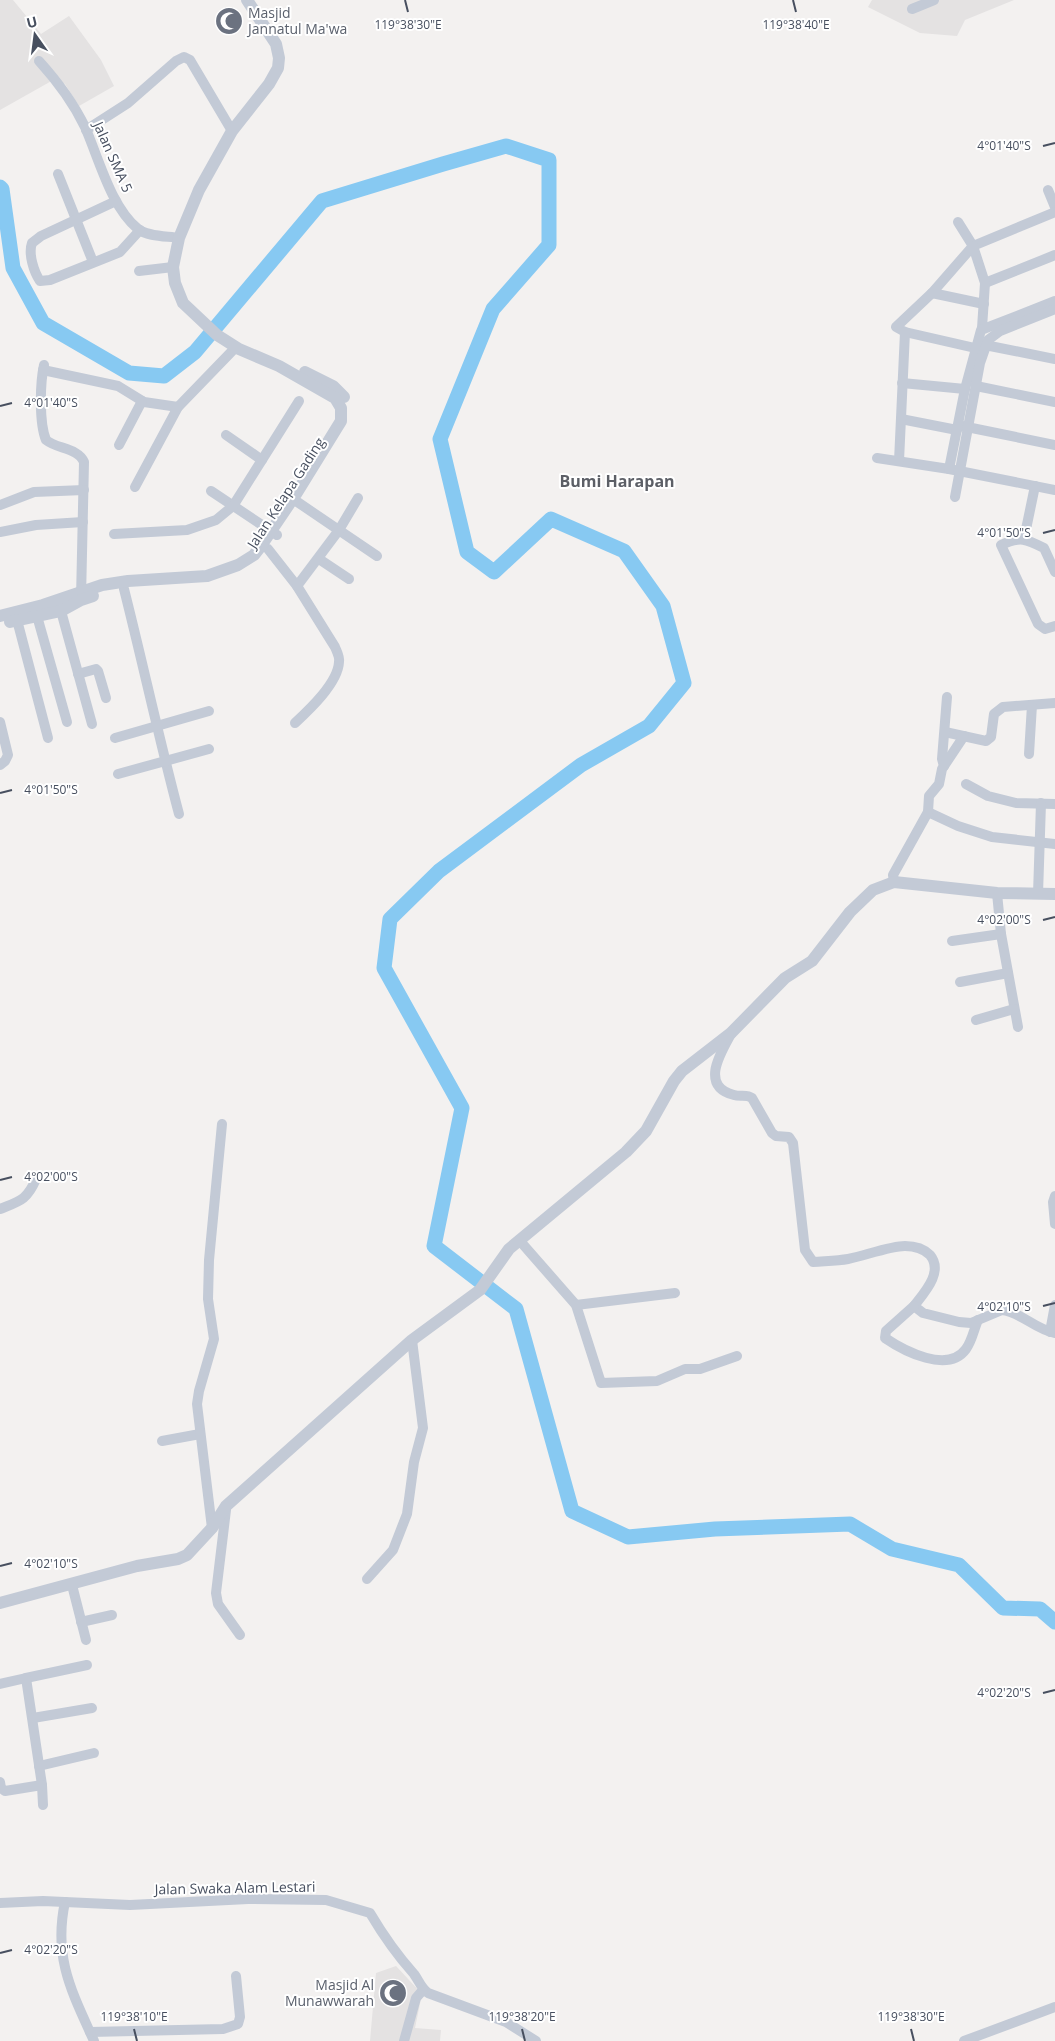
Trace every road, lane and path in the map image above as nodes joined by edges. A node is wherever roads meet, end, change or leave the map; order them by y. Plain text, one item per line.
1 (247, 0) edge
2 (934, 0) edge
3 (912, 9) dead end
4 (39, 61) dead end
5 (86, 130) junction
6 (232, 131) junction
7 (58, 174) dead end
8 (1048, 190) dead end
9 (116, 202) junction
10 (1055, 207) edge
11 (1055, 212) edge
12 (77, 221) junction
13 (958, 222) dead end
14 (140, 230) junction
15 (179, 238) junction
16 (973, 246) junction
17 (1055, 255) edge
18 (93, 262) junction
19 (173, 267) junction
20 (139, 270) dead end
21 (985, 283) junction
22 (932, 293) junction
23 (1055, 301) edge
24 (984, 304) junction
25 (1055, 309) edge
26 (1042, 314) junction
27 (1055, 318) edge
28 (982, 328) junction
29 (905, 332) junction
30 (986, 345) junction
31 (236, 347) junction
32 (975, 348) junction
33 (1055, 358) edge
34 (902, 383) junction
35 (976, 386) junction
36 (965, 389) junction
37 (142, 401) junction
38 (299, 401) dead end
39 (1055, 402) edge
40 (178, 407) junction
41 (901, 419) junction
42 (961, 428) junction
43 (226, 435) dead end
44 (119, 445) dead end
45 (1055, 445) edge
46 (877, 458) dead end
47 (262, 460) junction
48 (899, 461) junction
49 (954, 470) junction
50 (1035, 486) junction
51 (135, 487) dead end
52 (84, 490) junction
53 (212, 490) dead end
54 (1055, 490) edge
55 (955, 496) dead end
56 (358, 498) dead end
57 (296, 501) junction
58 (0, 505) edge
59 (233, 506) junction
60 (83, 522) junction
61 (339, 530) junction
62 (0, 532) edge
63 (274, 533) junction
64 (114, 534) dead end
65 (1024, 539) junction
66 (268, 549) junction
67 (377, 556) dead end
68 (319, 559) junction
69 (1055, 570) edge
70 (350, 579) dead end
71 (207, 580) junction
72 (297, 586) junction
73 (124, 589) junction
74 (81, 595) junction
75 (61, 611) junction
76 (0, 616) edge
77 (37, 616) junction
78 (17, 620) junction
79 (0, 624) edge
80 (1055, 626) edge
81 (78, 674) junction
82 (947, 697) dead end
83 (106, 698) dead end
84 (1055, 703) edge
85 (1032, 705) junction
86 (209, 711) dead end
87 (0, 722) edge
88 (67, 722) dead end
89 (295, 723) dead end
90 (92, 724) dead end
91 (158, 725) junction
92 (945, 732) junction
93 (964, 736) junction
94 (48, 738) dead end
95 (115, 738) dead end
96 (209, 749) dead end
97 (1029, 754) dead end
98 (165, 762) junction
99 (0, 765) edge
100 (944, 766) junction
101 (118, 774) dead end
102 (966, 784) dead end
103 (1041, 803) junction
104 (1055, 804) edge
105 (928, 812) junction
106 (179, 814) dead end
107 (1040, 842) junction
108 (1055, 844) edge
109 (894, 882) junction
110 (997, 893) junction
111 (1038, 894) junction
112 (1055, 894) edge
113 (1001, 934) junction
114 (952, 941) dead end
115 (1008, 973) junction
116 (960, 982) dead end
117 (1014, 1009) junction
118 (976, 1020) dead end
119 (1018, 1027) dead end
120 (731, 1034) junction
121 (222, 1124) dead end
122 (36, 1179) dead end
123 (1055, 1196) edge
124 (0, 1209) edge
125 (1055, 1224) edge
126 (520, 1241) junction
127 (675, 1293) dead end
128 (1055, 1304) edge
129 (576, 1305) junction
130 (914, 1306) junction
131 (978, 1320) junction
132 (1052, 1332) edge
133 (412, 1340) junction
134 (737, 1356) dead end
135 (200, 1434) junction
136 (162, 1440) dead end
137 (226, 1506) junction
138 (212, 1528) junction
139 (367, 1579) dead end
140 (72, 1585) junction
141 (0, 1603) edge
142 (112, 1615) dead end
143 (81, 1622) junction
144 (240, 1635) dead end
145 (86, 1640) dead end
146 (87, 1665) dead end
147 (26, 1678) junction
148 (0, 1684) edge
149 (92, 1708) dead end
150 (32, 1718) junction
151 (94, 1753) dead end
152 (39, 1766) junction
153 (0, 1782) edge
154 (42, 1785) junction
155 (43, 1805) dead end
156 (65, 1902) junction
157 (0, 1903) edge
158 (236, 1976) dead end
159 (423, 1990) junction
160 (1055, 2007) edge
161 (92, 2037) edge
162 (404, 2041) edge
163 (536, 2041) edge
164 (964, 2041) edge

1 - 6 street
2 - 3 street
4 - 5 street, Jalan SMA 5
5 - 6 street
5 - 9 street, Jalan SMA 5
6 - 15 street
7 - 12 street
8 - 10 street
9 - 12 street
9 - 14 street, Jalan SMA 5
11 - 16 street
12 - 18 street
12 - 18 street
13 - 16 street
14 - 15 street
14 - 18 street
15 - 19 street
16 - 21 street
16 - 22 street
17 - 21 street
19 - 20 street
19 - 31 street, Jalan Kelapa Gading
21 - 24 street
22 - 24 street
22 - 29 street
23 - 28 street
24 - 28 street
25 - 26 street
26 - 27 street
26 - 30 street
28 - 32 street
29 - 32 street
29 - 34 street
30 - 33 street
30 - 35 street
31 - 40 street
31 - 57 street, Jalan Kelapa Gading
32 - 36 street
34 - 36 street
34 - 41 street
35 - 39 street
35 - 42 street
36 - 42 street
37 - 40 street
37 - 44 street
37 - 52 street
38 - 47 street
40 - 51 street
41 - 42 street
41 - 48 street
42 - 45 street
42 - 49 street
43 - 47 street
46 - 48 street
47 - 59 street
48 - 49 street
49 - 50 street
49 - 55 street
50 - 54 street
50 - 65 street
52 - 58 street
52 - 60 street
53 - 59 street
56 - 61 street
57 - 61 street
57 - 63 street, Jalan Kelapa Gading
59 - 63 street
59 - 64 street
60 - 62 street
60 - 74 street
61 - 67 street
61 - 68 street
63 - 66 street, Jalan Kelapa Gading
63 - 71 street, Jalan Kelapa Gading
65 - 69 street
65 - 80 street
66 - 71 street, Jalan Kelapa Gading
66 - 72 street
68 - 70 street
68 - 72 street
71 - 73 street, Jalan Kelapa Gading
71 - 74 street, Jalan Kelapa Gading
72 - 89 street
73 - 74 street, Jalan Kelapa Gading
73 - 91 street
74 - 75 street, Jalan Kelapa Gading
74 - 76 street, Jalan Kelapa Gading
75 - 77 street, Jalan Kelapa Gading
75 - 81 street
77 - 78 street, Jalan Kelapa Gading
77 - 88 street
78 - 79 street, Jalan Kelapa Gading
78 - 94 street
81 - 83 street
81 - 90 street
82 - 92 street
84 - 85 street
85 - 93 street
85 - 97 street
86 - 91 street
87 - 99 street
91 - 95 street
91 - 98 street
92 - 93 street
92 - 100 street
93 - 100 street
96 - 98 street
98 - 101 street
98 - 106 street
100 - 105 street
102 - 103 street
103 - 104 street
103 - 107 street
105 - 107 street
105 - 109 street
107 - 108 street
107 - 111 street
109 - 110 street
109 - 120 street
110 - 111 street
110 - 113 street
111 - 112 street
113 - 114 street
113 - 115 street
115 - 116 street
115 - 117 street
117 - 118 street
117 - 119 street
120 - 126 street
120 - 130 street
121 - 135 street
122 - 124 street
123 - 125 street
126 - 129 street
126 - 133 street
127 - 129 street
128 - 132 street
129 - 134 street
130 - 131 street
130 - 131 street
131 - 132 street
133 - 137 street
133 - 139 street
135 - 136 street
135 - 138 street
137 - 138 street
137 - 144 street
138 - 140 street
140 - 141 street
140 - 143 street
142 - 143 street
143 - 145 street
146 - 147 street
147 - 148 street
147 - 150 street
149 - 150 street
150 - 152 street
151 - 152 street
152 - 154 street
153 - 154 street
154 - 155 street
156 - 157 street, Jalan Swaka Alam Lestari
156 - 159 street, Jalan Swaka Alam Lestari
156 - 161 street
158 - 161 street
159 - 162 street
159 - 163 street
160 - 164 street

